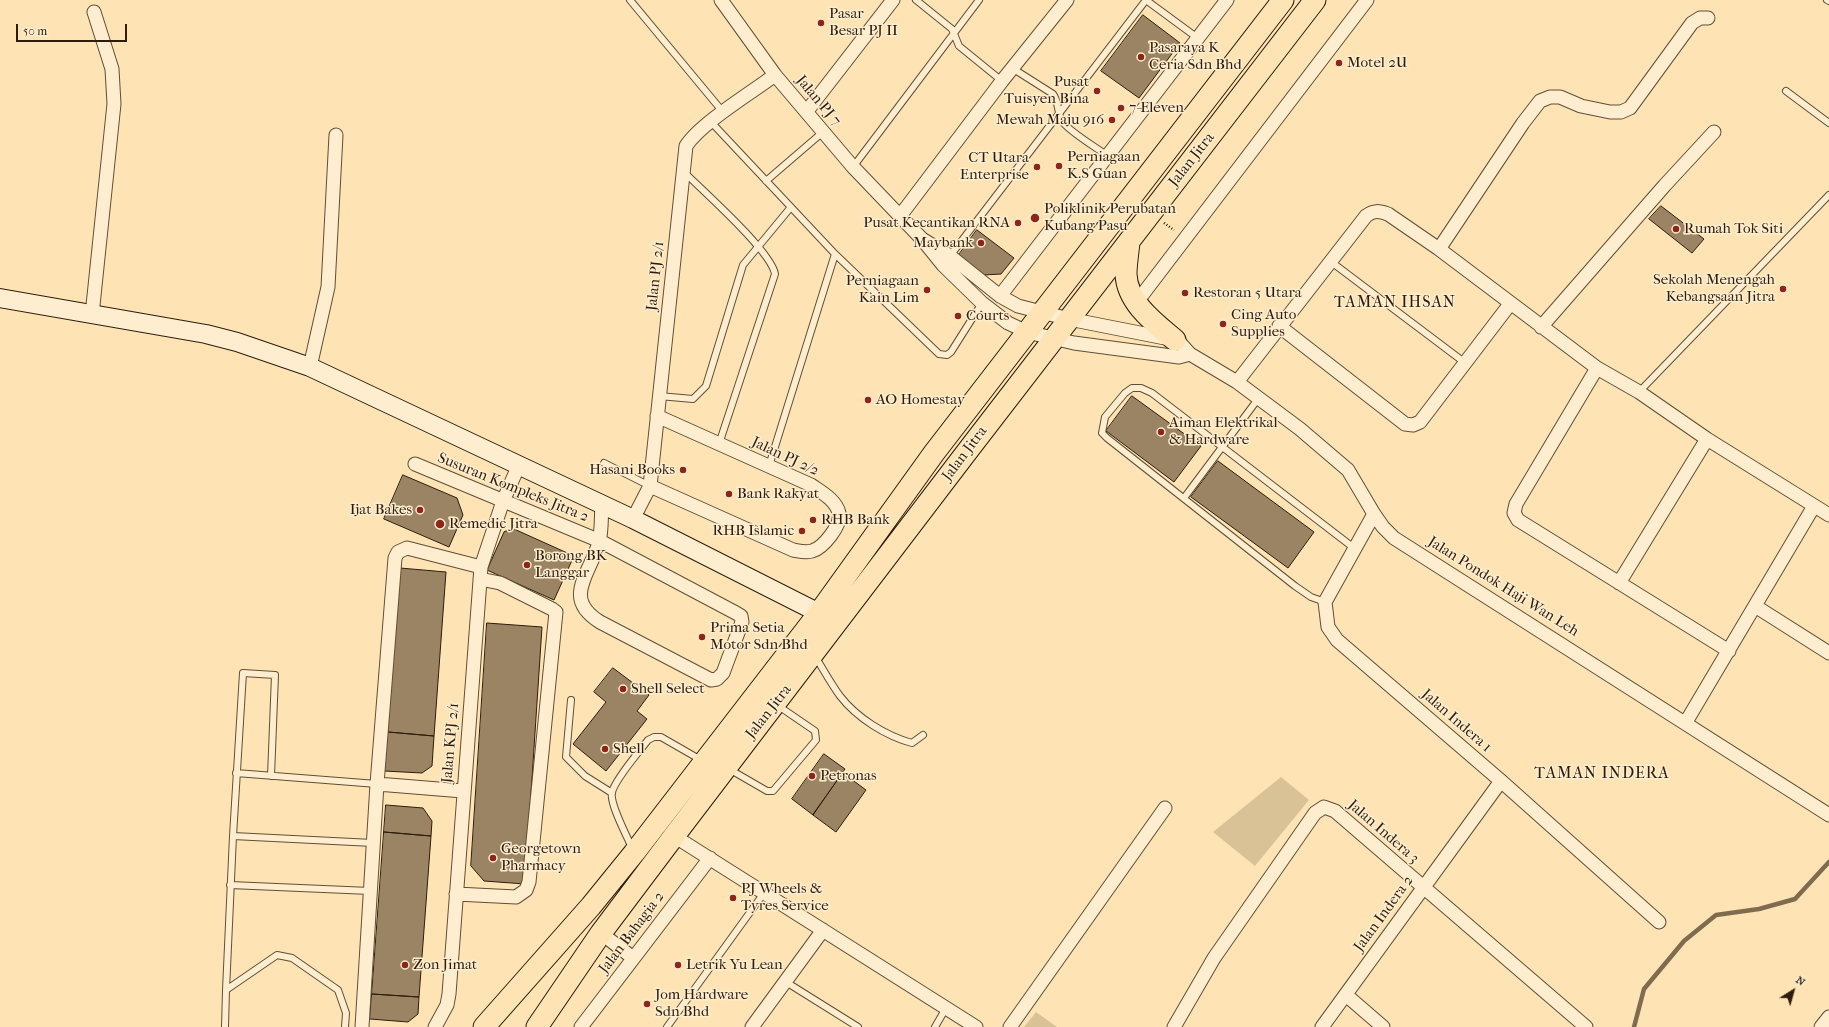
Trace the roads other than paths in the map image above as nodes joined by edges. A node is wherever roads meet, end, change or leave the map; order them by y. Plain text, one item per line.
1 (630, 0) edge
2 (721, 0) edge
3 (892, 0) edge
4 (916, 0) edge
5 (979, 0) edge
6 (1067, 0) edge
7 (1227, 0) edge
8 (1315, 0) edge
9 (1362, 2) edge
10 (1276, 4) edge
11 (94, 12) dead end
12 (1708, 18) dead end
13 (954, 34) junction
14 (1199, 39) junction
15 (1012, 68) junction
16 (775, 76) junction
17 (1002, 81) junction
18 (1786, 91) dead end
19 (807, 111) junction
20 (723, 112) junction
21 (1059, 114) junction
22 (711, 122) junction
23 (1829, 123) edge
24 (823, 132) junction
25 (1714, 132) dead end
26 (336, 135) dead end
27 (1108, 156) junction
28 (854, 168) junction
29 (682, 171) junction
30 (766, 181) junction
31 (1829, 195) edge
32 (792, 207) junction
33 (900, 216) junction
34 (922, 239) junction
35 (1129, 242) junction
36 (758, 246) junction
37 (1439, 249) junction
38 (835, 254) junction
39 (950, 256) junction
40 (1330, 261) junction
41 (1000, 296) junction
42 (0, 298) edge
43 (1136, 302) junction
44 (982, 303) junction
45 (1510, 304) junction
46 (1042, 312) junction
47 (92, 315) junction
48 (1069, 319) junction
49 (1279, 326) junction
50 (1541, 327) junction
51 (1027, 332) junction
52 (1054, 339) junction
53 (1182, 347) junction
54 (1464, 362) junction
55 (310, 367) junction
56 (1597, 368) junction
57 (1237, 382) junction
58 (1639, 392) junction
59 (659, 396) junction
60 (1258, 399) junction
61 (657, 416) junction
62 (1707, 439) junction
63 (719, 444) junction
64 (1221, 446) junction
65 (604, 463) dead end
66 (415, 464) dead end
67 (520, 465) junction
68 (769, 466) junction
69 (650, 486) junction
70 (1184, 498) junction
71 (503, 501) junction
72 (602, 505) junction
73 (1814, 506) junction
74 (1374, 514) junction
75 (1829, 515) edge
76 (633, 519) junction
77 (600, 541) junction
78 (1354, 548) junction
79 (480, 573) junction
80 (1619, 583) junction
81 (1325, 602) junction
82 (1755, 606) junction
83 (819, 613) junction
84 (1728, 651) junction
85 (814, 653) junction
86 (1829, 654) edge
87 (571, 700) dead end
88 (775, 704) junction
89 (1686, 722) junction
90 (923, 735) dead end
91 (704, 762) junction
92 (726, 768) junction
93 (236, 773) junction
94 (271, 776) junction
95 (1501, 781) junction
96 (377, 784) junction
97 (463, 791) junction
98 (612, 793) junction
99 (1165, 808) dead end
100 (1829, 815) edge
101 (232, 836) junction
102 (674, 836) junction
103 (373, 843) junction
104 (634, 853) junction
105 (710, 858) junction
106 (230, 885) junction
107 (1423, 888) junction
108 (370, 891) junction
109 (764, 893) junction
110 (456, 894) junction
111 (1659, 922) dead end
112 (823, 930) junction
113 (601, 933) junction
114 (633, 958) junction
115 (786, 982) junction
116 (226, 990) junction
117 (1346, 996) junction
118 (946, 1008) junction
119 (1829, 1017) edge
120 (225, 1027) edge
121 (345, 1027) edge
122 (362, 1027) edge
123 (435, 1027) edge
124 (484, 1027) edge
125 (537, 1027) edge
126 (581, 1027) edge
127 (667, 1027) edge
128 (752, 1027) edge
129 (858, 1027) edge
130 (935, 1027) edge
131 (976, 1027) edge
132 (1010, 1027) edge
133 (1174, 1027) edge
134 (1322, 1027) edge
135 (1383, 1027) edge
136 (1586, 1027) edge
137 (1821, 1027) edge

1 - 20 lane
2 - 16 street, Jalan PJ 7
3 - 19 street
4 - 13 lane
5 - 13 lane
6 - 15 street
7 - 14 street
8 - 35 highway, Jalan Jitra
9 - 43 street
10 - 46 highway, Jalan Jitra
11 - 47 street
12 - 37 street
13 - 17 lane
13 - 28 lane
14 - 21 lane
14 - 27 street
15 - 17 street
15 - 21 lane
16 - 19 street, Jalan PJ 7
16 - 20 street, Jalan PJ 2/1
17 - 33 street
18 - 23 lane
19 - 24 street, Jalan PJ 7
20 - 22 street, Jalan PJ 2/1
21 - 27 lane
21 - 39 lane
22 - 29 street, Jalan PJ 2/1
22 - 30 lane
24 - 28 street, Jalan PJ 7
24 - 30 lane
25 - 50 street
26 - 55 street
27 - 41 street
28 - 33 street, Jalan PJ 7
29 - 36 lane
29 - 59 street, Jalan PJ 2/1
30 - 32 lane
31 - 58 lane
32 - 36 lane
32 - 38 lane
33 - 34 street, Jalan PJ 7
34 - 39 street, Jalan Pondok Haji Wan Leh
34 - 44 street
35 - 43 highway
35 - 48 highway, Jalan Jitra
36 - 59 lane
36 - 63 lane
37 - 40 street
37 - 45 street
38 - 44 lane
38 - 68 lane
39 - 41 street, Jalan Pondok Haji Wan Leh
40 - 49 street
40 - 54 lane
41 - 46 street, Jalan Pondok Haji Wan Leh
42 - 47 main road
43 - 53 highway
44 - 51 street
45 - 50 street
45 - 54 street
46 - 48 street, Jalan Pondok Haji Wan Leh
46 - 51 highway, Jalan Jitra
47 - 55 main road
48 - 52 highway, Jalan Jitra
48 - 53 street, Jalan Pondok Haji Wan Leh
49 - 54 street
49 - 57 street
50 - 56 street
51 - 52 street
51 - 83 highway, Jalan Jitra
52 - 53 street
52 - 85 highway, Jalan Jitra
53 - 57 street, Jalan Pondok Haji Wan Leh
55 - 67 main road
56 - 58 street
56 - 80 street
57 - 60 street, Jalan Pondok Haji Wan Leh
58 - 62 street
59 - 61 street, Jalan PJ 2/1
60 - 64 lane
60 - 74 street, Jalan Pondok Haji Wan Leh
61 - 63 street, Jalan PJ 2/2
61 - 69 street, Jalan PJ 2/1
62 - 73 street
62 - 80 street
63 - 68 street, Jalan PJ 2/2
64 - 70 lane
64 - 70 lane
64 - 78 lane
65 - 69 lane
66 - 71 street, Susuran Kompleks Jitra 2
67 - 71 street, Jalan KPJ 2/1
67 - 72 main road
68 - 69 street, Jalan PJ 2/2
69 - 76 street, Jalan PJ 2/1
70 - 81 lane
71 - 77 street, Susuran Kompleks Jitra 2
71 - 79 street, Jalan KPJ 2/1
72 - 76 main road
72 - 77 street
73 - 75 street
73 - 82 street
74 - 78 street
74 - 89 street, Jalan Pondok Haji Wan Leh
76 - 83 main road
77 - 77 street
78 - 81 street
79 - 96 street
79 - 97 street, Jalan KPJ 2/1
79 - 110 street
80 - 84 street
81 - 95 street, Jalan Indera 1
82 - 84 street
82 - 86 street
83 - 91 highway, Jalan Jitra
84 - 89 street
85 - 88 highway, Jalan Jitra
85 - 90 lane
87 - 98 lane
88 - 92 highway, Jalan Jitra
88 - 92 lane
89 - 100 street, Jalan Pondok Haji Wan Leh
91 - 98 lane
91 - 104 highway, Jalan Jitra
92 - 102 highway, Jalan Jitra
93 - 94 lane
93 - 94 lane
93 - 101 lane
94 - 96 lane
95 - 107 street, Jalan Indera 2
95 - 111 street, Jalan Indera 1
96 - 97 street
96 - 103 street
97 - 110 street, Jalan KPJ 2/1
98 - 104 lane
99 - 132 street
101 - 103 lane
101 - 106 lane
102 - 105 street
102 - 113 highway, Jalan Jitra
103 - 108 street
104 - 124 highway, Jalan Jitra
105 - 109 street
105 - 114 street, Jalan Bahagia 2
106 - 108 lane
106 - 116 lane
107 - 117 street, Jalan Indera 2
107 - 133 street, Jalan Indera 3
107 - 136 street, Jalan Indera 3
108 - 122 street
109 - 112 street
109 - 127 lane
110 - 123 street, Jalan KPJ 2/1
112 - 115 street
112 - 118 street
113 - 114 street
113 - 125 highway, Jalan Jitra
114 - 126 street, Jalan Bahagia 2
115 - 128 street
115 - 129 lane
116 - 120 lane
116 - 121 lane
117 - 134 street, Jalan Indera 2
117 - 135 street
118 - 130 lane
118 - 131 street
119 - 137 street

